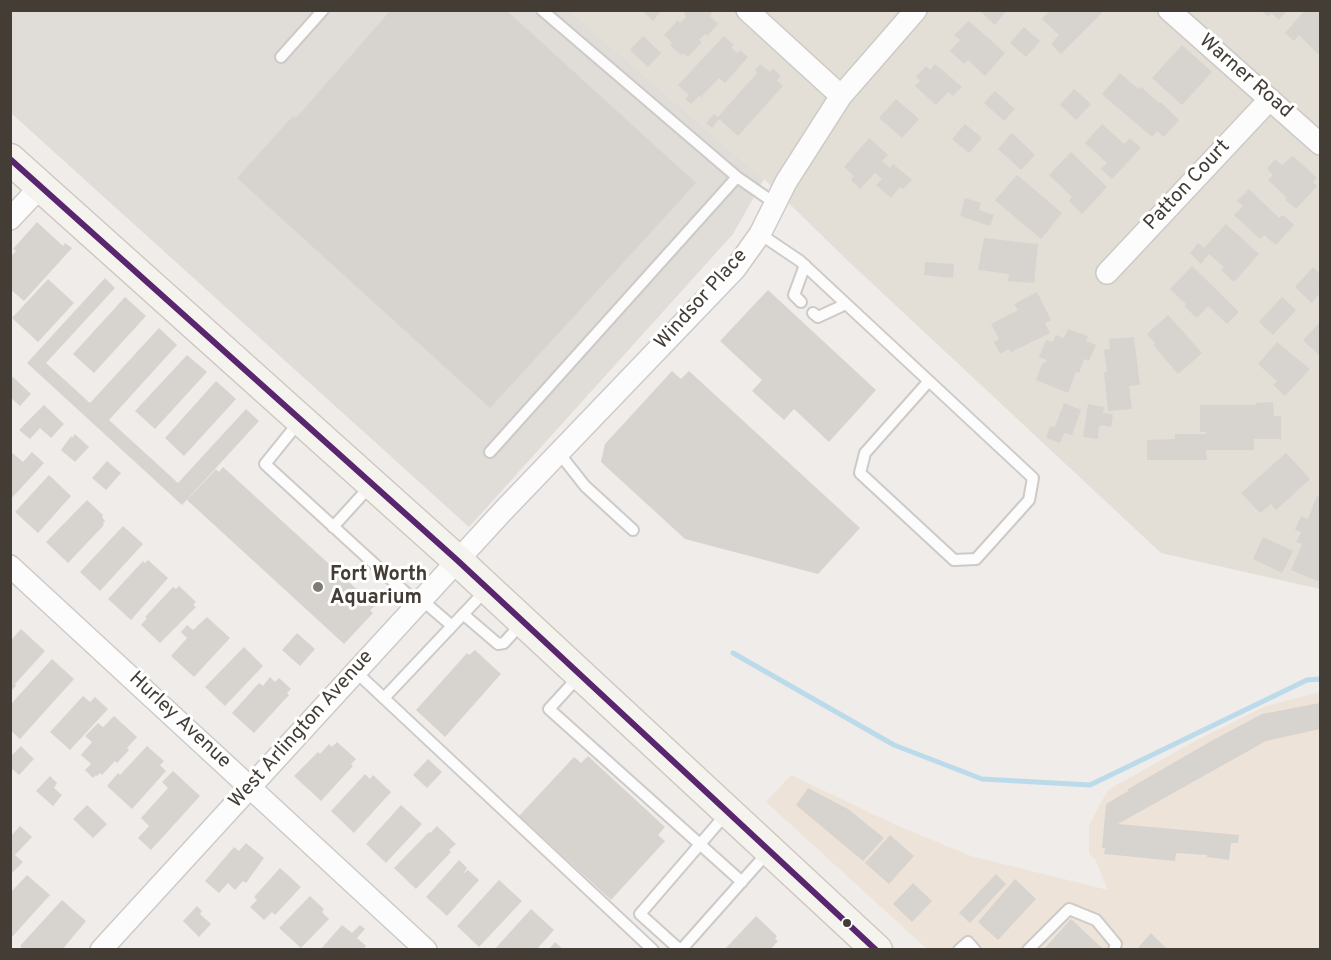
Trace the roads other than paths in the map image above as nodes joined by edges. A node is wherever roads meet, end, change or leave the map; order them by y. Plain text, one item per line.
1 (323, 10) edge
2 (542, 10) edge
3 (747, 10) edge
4 (916, 10) edge
5 (1169, 10) edge
6 (281, 57) dead end
7 (841, 96) junction
8 (1270, 99) junction
9 (1320, 144) edge
10 (10, 159) edge
11 (737, 177) junction
12 (41, 186) junction
13 (776, 204) junction
14 (10, 219) edge
15 (760, 234) junction
16 (805, 265) junction
17 (1107, 273) dead end
18 (801, 302) dead end
19 (846, 304) junction
20 (813, 313) dead end
21 (929, 381) junction
22 (301, 420) junction
23 (490, 452) dead end
24 (559, 453) junction
25 (372, 484) junction
26 (503, 511) joint
27 (333, 527) junction
28 (633, 530) dead end
29 (457, 560) junction
30 (10, 566) edge
31 (487, 588) junction
32 (420, 602) junction
33 (463, 614) junction
34 (523, 622) junction
35 (452, 626) junction
36 (356, 672) junction
37 (581, 675) junction
38 (384, 698) junction
39 (250, 787) junction
40 (729, 812) junction
41 (700, 845) junction
42 (770, 850) junction
43 (742, 882) junction
44 (871, 948) edge
45 (101, 950) edge
46 (426, 950) edge
47 (654, 950) edge
48 (681, 950) edge
49 (959, 950) edge
50 (975, 950) edge
51 (1028, 950) edge
52 (1114, 950) edge

1 - 6 lane
2 - 11 lane
3 - 7 street
4 - 7 street, Windsor Place
5 - 8 street, Warner Road
7 - 13 street, Windsor Place
8 - 9 street, Warner Road
8 - 17 street, Patton Court
10 - 12 main road
11 - 13 lane
11 - 23 lane
12 - 14 street
12 - 22 main road
13 - 15 street, Windsor Place
15 - 16 lane
15 - 24 street, Windsor Place
16 - 18 lane
16 - 19 lane
19 - 20 lane
19 - 21 lane
21 - 21 lane
22 - 25 main road
22 - 27 lane
24 - 26 street, Windsor Place
24 - 28 lane
25 - 27 lane
25 - 29 main road
26 - 29 street, West Arlington Avenue
27 - 32 lane
29 - 31 main road
29 - 32 street, West Arlington Avenue
30 - 39 street, Hurley Avenue
31 - 33 lane
31 - 34 main road
32 - 35 lane
32 - 36 street, West Arlington Avenue
33 - 34 lane
33 - 35 lane
34 - 37 main road
35 - 38 lane
36 - 38 lane
36 - 39 street, West Arlington Avenue
37 - 40 main road
37 - 41 lane
38 - 47 lane
39 - 45 street, West Arlington Avenue
39 - 46 street, Hurley Avenue
40 - 41 lane
40 - 42 main road
41 - 43 lane
41 - 48 lane
42 - 43 lane
42 - 44 main road
43 - 48 lane
49 - 50 lane
51 - 52 lane

